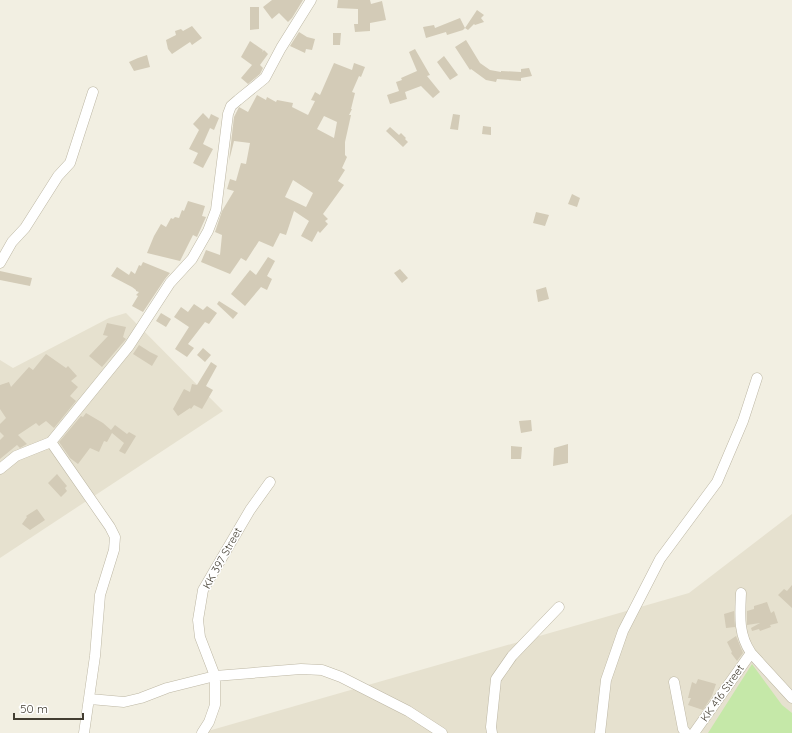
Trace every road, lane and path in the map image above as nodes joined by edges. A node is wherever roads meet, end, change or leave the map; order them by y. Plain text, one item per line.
1 (311, 0) edge
2 (93, 92) dead end
3 (0, 263) edge
4 (756, 378) dead end
5 (51, 442) junction
6 (0, 469) edge
7 (270, 482) dead end
8 (742, 593) dead end
9 (559, 607) dead end
10 (751, 653) junction
11 (215, 676) junction
12 (674, 682) dead end
13 (792, 698) edge
14 (90, 699) junction
15 (84, 733) edge
16 (202, 733) edge
17 (442, 733) edge
18 (492, 733) edge
19 (600, 733) edge
20 (686, 733) edge
21 (694, 733) edge

1 - 5 street
2 - 3 street
4 - 19 street
5 - 6 street
5 - 14 street
7 - 11 street, KK 397 Street
8 - 10 street
9 - 18 street
10 - 13 street
10 - 21 street, KK 416 Street
11 - 14 street
11 - 16 street, KK 397 Street
11 - 17 street
12 - 20 street
14 - 15 street

